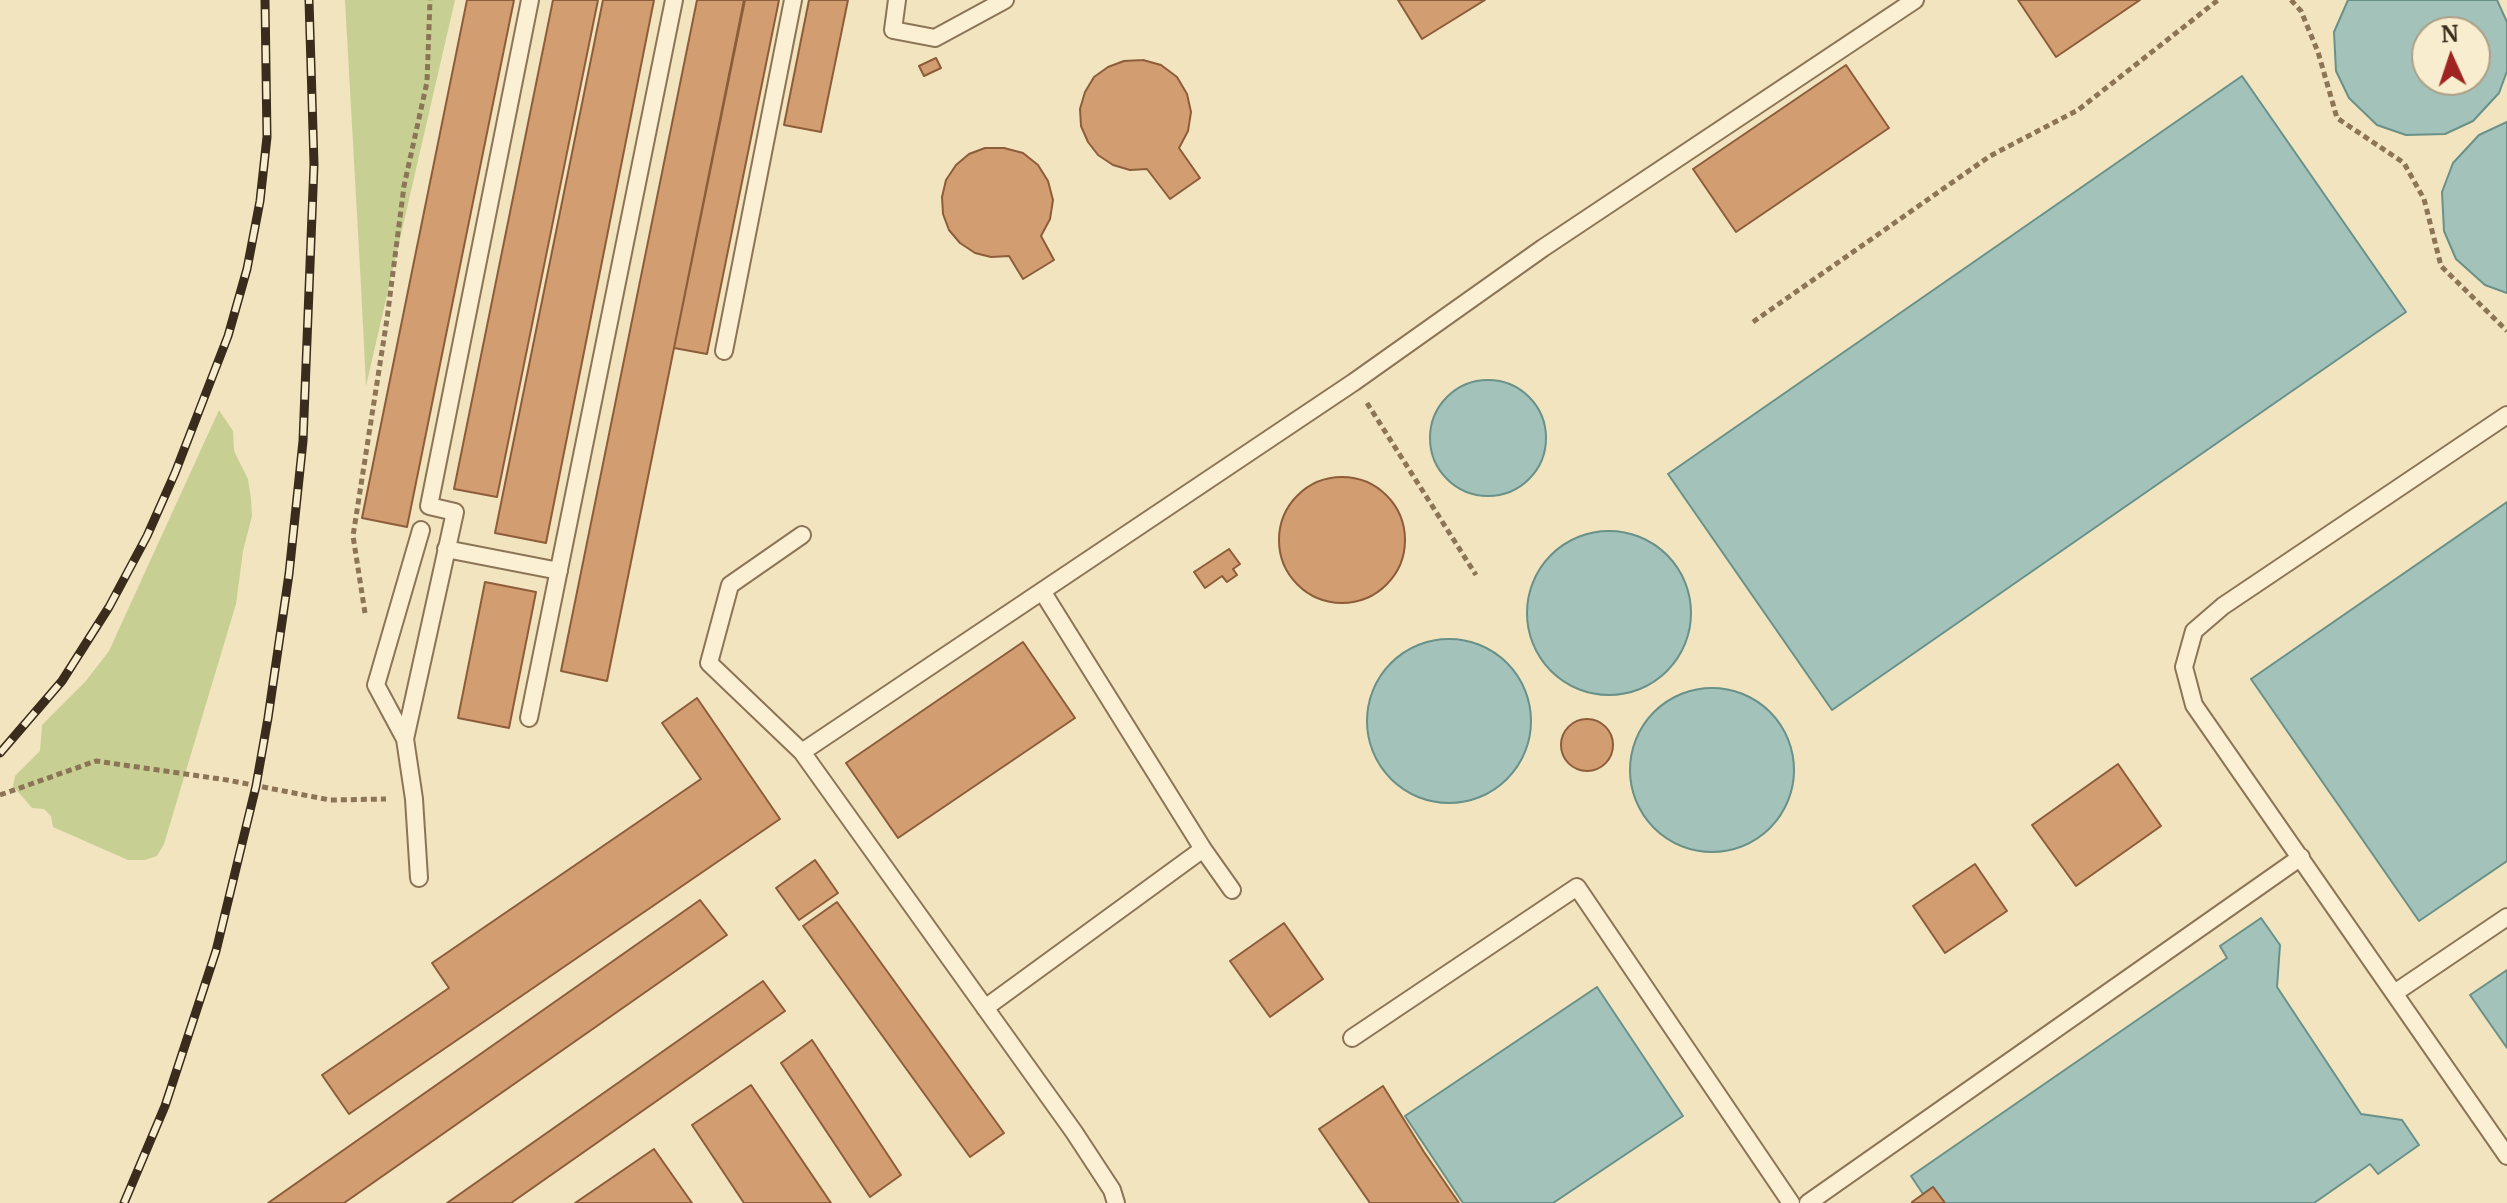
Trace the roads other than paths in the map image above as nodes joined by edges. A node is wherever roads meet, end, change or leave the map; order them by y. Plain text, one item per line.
1 (530, 0) edge
2 (674, 0) edge
3 (793, 0) edge
4 (897, 0) edge
5 (1005, 0) edge
6 (1915, 0) edge
7 (724, 351) dead end
8 (2507, 415) edge
9 (421, 530) dead end
10 (802, 535) dead end
11 (446, 549) junction
12 (559, 571) junction
13 (1042, 591) junction
14 (529, 718) dead end
15 (405, 739) junction
16 (802, 752) junction
17 (1203, 849) junction
18 (2301, 857) junction
19 (419, 878) dead end
20 (1232, 890) dead end
21 (2507, 917) edge
22 (2396, 992) junction
23 (985, 1008) junction
24 (1352, 1038) dead end
25 (2507, 1156) edge
26 (1116, 1203) edge
27 (1791, 1203) edge
28 (1808, 1203) edge

1 - 11 lane
2 - 12 lane
3 - 7 lane
4 - 5 lane
6 - 13 lane
8 - 18 lane
9 - 15 lane
10 - 16 lane
11 - 12 lane
11 - 15 lane
12 - 14 lane
13 - 16 lane
13 - 17 lane
15 - 19 lane
16 - 23 lane
17 - 20 lane
17 - 23 lane
18 - 22 lane
18 - 28 lane
21 - 22 lane
22 - 25 lane
23 - 26 lane
24 - 27 lane

